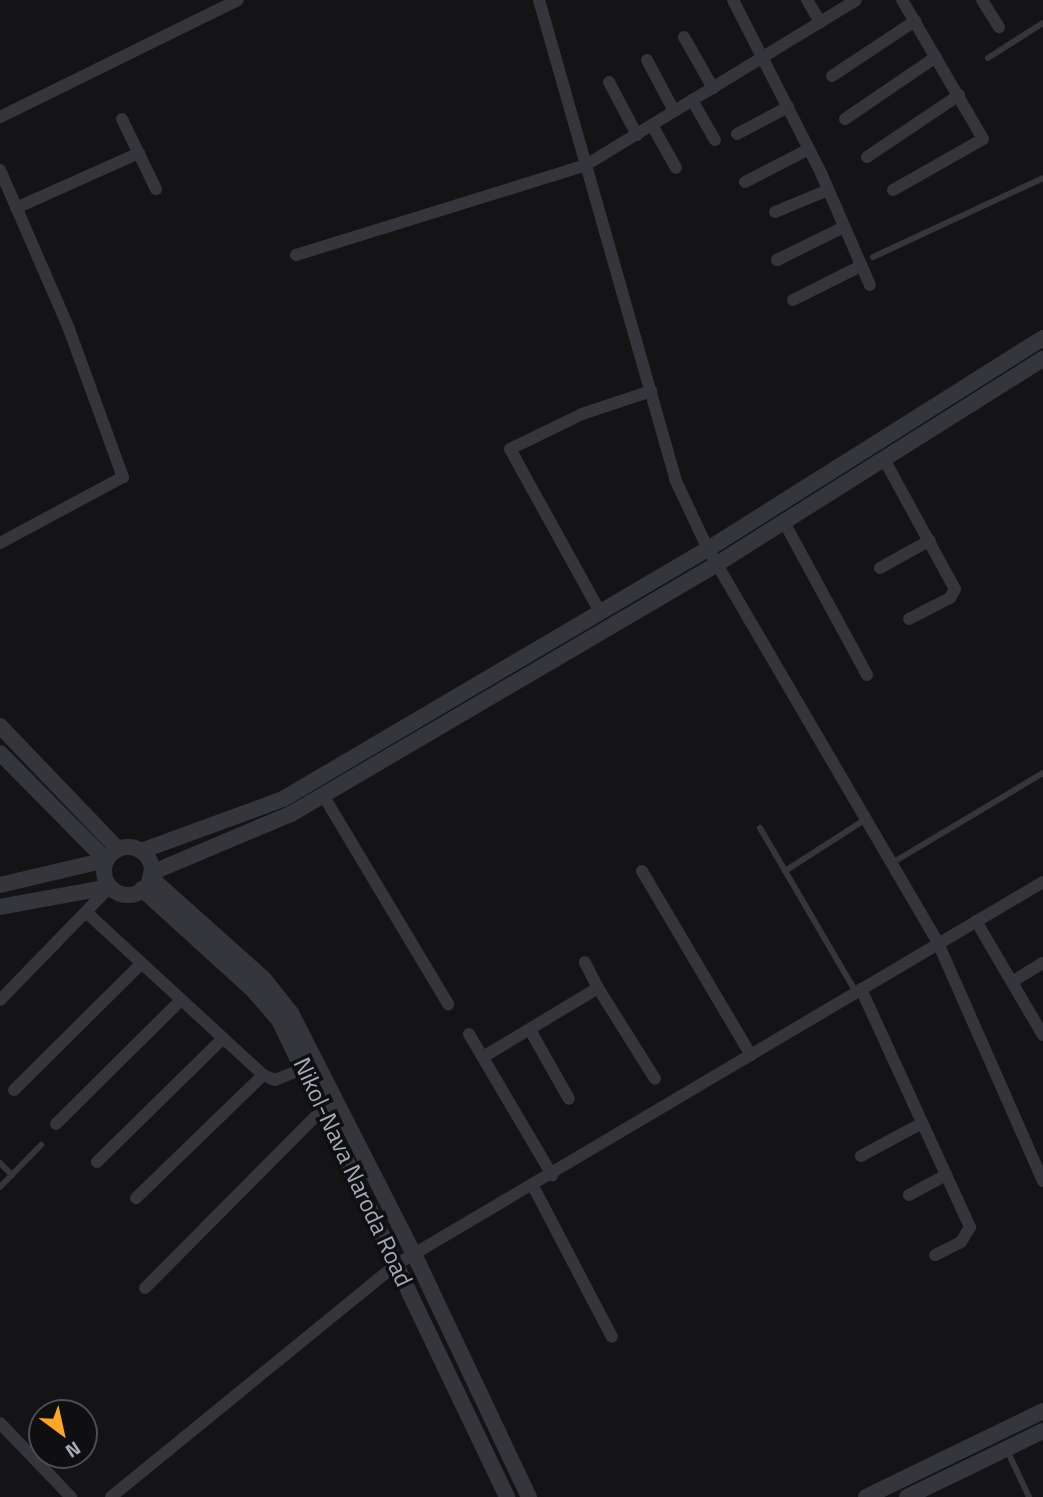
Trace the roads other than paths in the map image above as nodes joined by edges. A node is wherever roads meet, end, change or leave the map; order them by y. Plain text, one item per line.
1 (238, 0) edge
2 (539, 0) edge
3 (733, 0) edge
4 (807, 0) edge
5 (856, 0) edge
6 (902, 0) edge
7 (982, 0) edge
8 (915, 21) junction
9 (820, 22) junction
10 (1043, 23) edge
11 (999, 27) dead end
12 (684, 37) dead end
13 (763, 57) junction
14 (936, 57) junction
15 (988, 58) dead end
16 (647, 60) dead end
17 (832, 76) dead end
18 (609, 82) dead end
19 (713, 88) junction
20 (959, 95) junction
21 (692, 100) junction
22 (788, 107) junction
23 (674, 111) junction
24 (0, 117) edge
25 (845, 119) dead end
26 (122, 120) dead end
27 (652, 125) junction
28 (737, 134) dead end
29 (637, 135) junction
30 (716, 140) dead end
31 (809, 149) junction
32 (139, 153) junction
33 (867, 157) dead end
34 (586, 165) junction
35 (676, 168) dead end
36 (0, 170) edge
37 (1043, 178) edge
38 (745, 182) dead end
39 (156, 189) dead end
40 (828, 190) junction
41 (893, 190) dead end
42 (16, 208) junction
43 (775, 212) dead end
44 (845, 227) junction
45 (296, 255) dead end
46 (873, 257) dead end
47 (777, 260) dead end
48 (861, 266) junction
49 (870, 285) dead end
50 (793, 300) dead end
51 (1043, 338) edge
52 (1043, 359) edge
53 (650, 391) junction
54 (884, 459) junction
55 (784, 522) junction
56 (930, 540) junction
57 (0, 543) edge
58 (708, 549) junction
59 (717, 564) junction
60 (880, 568) dead end
61 (600, 612) junction
62 (909, 619) dead end
63 (867, 675) dead end
64 (0, 726) edge
65 (0, 753) edge
66 (1043, 774) edge
67 (323, 795) junction
68 (866, 819) junction
69 (760, 828) dead end
70 (141, 851) junction
71 (112, 854) junction
72 (892, 863) junction
73 (642, 871) dead end
74 (785, 871) junction
75 (148, 880) junction
76 (1043, 882) edge
77 (0, 884) edge
78 (110, 887) junction
79 (0, 907) edge
80 (86, 912) junction
81 (976, 921) junction
82 (938, 943) junction
83 (585, 962) dead end
84 (1043, 963) edge
85 (140, 965) junction
86 (1012, 982) junction
87 (598, 988) junction
88 (858, 991) junction
89 (0, 1000) edge
90 (180, 1001) junction
91 (448, 1004) dead end
92 (1040, 1021) edge
93 (530, 1030) junction
94 (469, 1034) dead end
95 (1043, 1035) edge
96 (223, 1038) junction
97 (751, 1055) junction
98 (483, 1057) junction
99 (304, 1068) junction
100 (263, 1075) junction
101 (655, 1079) dead end
102 (14, 1090) dead end
103 (336, 1096) junction
104 (569, 1099) dead end
105 (323, 1109) junction
106 (922, 1123) junction
107 (56, 1124) dead end
108 (41, 1145) dead end
109 (861, 1156) dead end
110 (97, 1161) dead end
111 (0, 1163) edge
112 (12, 1175) junction
113 (552, 1175) junction
114 (946, 1175) junction
115 (1043, 1181) edge
116 (533, 1186) junction
117 (0, 1187) edge
118 (909, 1195) dead end
119 (136, 1198) dead end
120 (414, 1254) junction
121 (935, 1255) dead end
122 (397, 1264) junction
123 (145, 1289) dead end
124 (612, 1337) dead end
125 (1043, 1411) edge
126 (0, 1423) edge
127 (1043, 1431) edge
128 (1006, 1449) junction
129 (912, 1496) edge
130 (71, 1497) edge
131 (110, 1497) edge
132 (508, 1497) edge
133 (529, 1497) edge
134 (866, 1497) edge
135 (1029, 1497) edge

1 - 24 street
2 - 34 street
3 - 13 street
4 - 9 street
5 - 9 street
6 - 8 street
7 - 11 street
8 - 14 street
8 - 17 street
9 - 13 street
10 - 15 lane
12 - 19 street
13 - 19 street
13 - 22 street
14 - 20 street
14 - 25 street
16 - 23 street
18 - 29 street
19 - 21 street
20 - 33 street
20 - 41 street
21 - 23 street
21 - 30 street
22 - 28 street
22 - 31 street
23 - 27 street
26 - 32 street
27 - 29 street
27 - 35 street
29 - 34 street
31 - 38 street
31 - 40 street
32 - 39 street
32 - 42 street
34 - 45 street
34 - 53 street
36 - 42 street
37 - 46 lane
40 - 43 street
40 - 44 street
42 - 57 street
44 - 47 street
44 - 48 street
48 - 49 street
48 - 50 street
51 - 58 street
52 - 54 street
53 - 58 street
53 - 61 street
54 - 55 street
54 - 56 street
55 - 59 street
55 - 63 street
56 - 60 street
56 - 62 street
58 - 59 street
58 - 61 street
59 - 67 street
59 - 68 street
61 - 70 street
64 - 71 street
65 - 71 street
66 - 72 lane
67 - 75 street
67 - 91 street
68 - 72 street
68 - 74 lane
69 - 74 lane
70 - 71 street
70 - 75 street
71 - 77 street
71 - 78 street
72 - 82 street
73 - 97 street
74 - 88 lane
75 - 78 street
75 - 99 street, Nikol-Nava Naroda Road
75 - 103 street
76 - 81 street
78 - 79 street
78 - 80 street
80 - 85 street
80 - 89 street
81 - 82 street
81 - 86 street
82 - 88 street
82 - 115 street
83 - 87 street
84 - 86 street
85 - 90 street
85 - 102 street
86 - 92 street
87 - 93 street
87 - 101 street
88 - 97 street
88 - 106 street
90 - 96 street
90 - 107 street
92 - 95 street
93 - 98 street
93 - 104 street
94 - 98 street
96 - 100 street
96 - 110 street
97 - 113 street
98 - 113 street
99 - 100 street
99 - 105 street, Nikol-Nava Naroda Road
100 - 119 street
103 - 105 street
103 - 120 street
105 - 122 street, Nikol-Nava Naroda Road
105 - 123 street
106 - 109 street
106 - 114 street
108 - 112 lane
111 - 112 lane
112 - 117 lane
113 - 116 street
114 - 118 street
114 - 121 street
116 - 120 street
116 - 124 street
120 - 122 street
120 - 133 street
122 - 131 street
122 - 132 street, Nikol-Nava Naroda Road
125 - 134 street
126 - 130 street
127 - 128 street
128 - 129 street
128 - 135 lane

